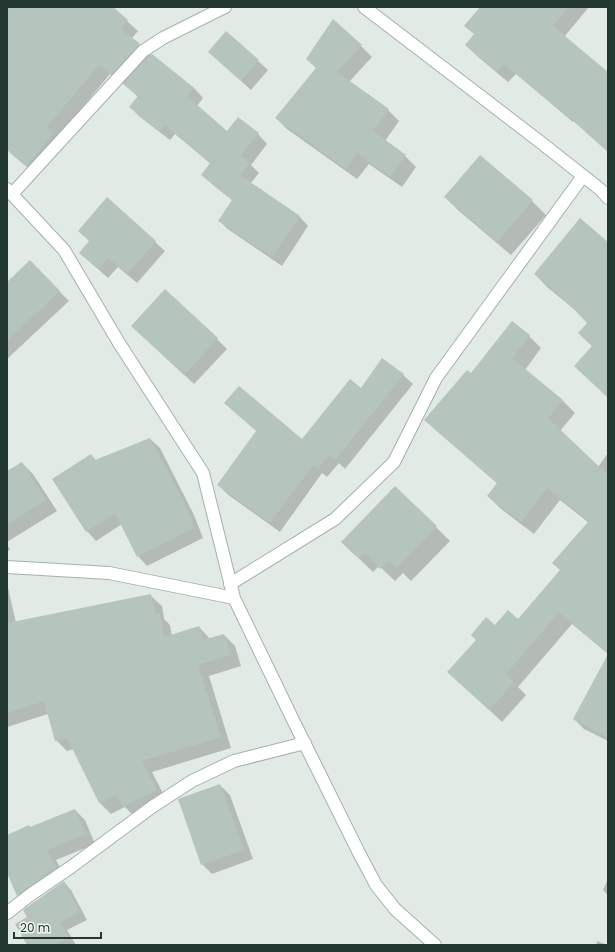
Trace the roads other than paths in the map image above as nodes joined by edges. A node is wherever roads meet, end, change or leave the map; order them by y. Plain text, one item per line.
1 (225, 7) edge
2 (364, 7) edge
3 (583, 176) junction
4 (10, 192) edge
5 (608, 198) edge
6 (7, 567) edge
7 (230, 584) junction
8 (234, 598) junction
9 (305, 743) junction
10 (7, 914) edge
11 (435, 945) edge

1 - 4 street
2 - 3 street
3 - 5 street
3 - 7 street
4 - 7 street
6 - 8 street
7 - 8 street
8 - 9 street
9 - 10 street
9 - 11 street

